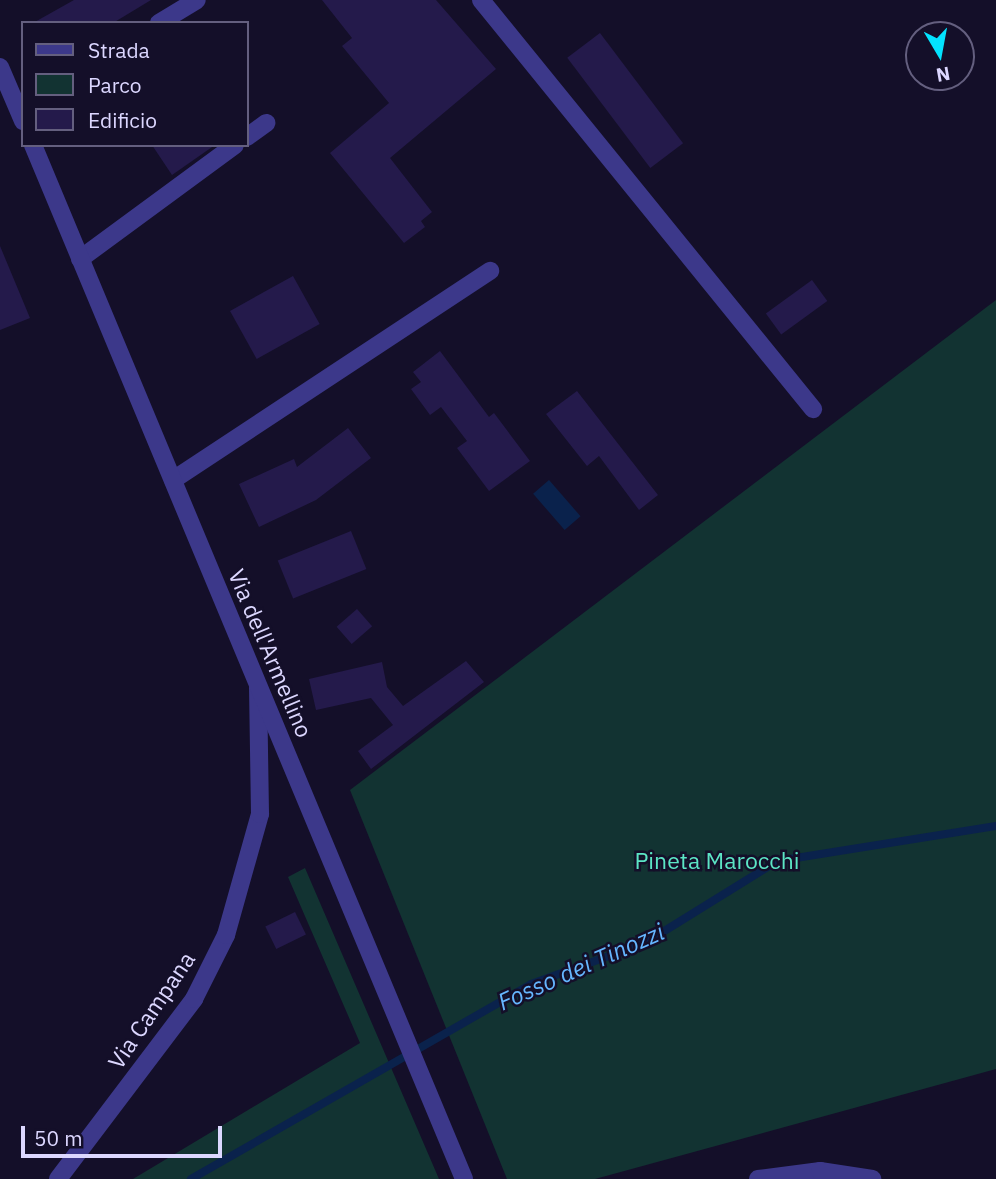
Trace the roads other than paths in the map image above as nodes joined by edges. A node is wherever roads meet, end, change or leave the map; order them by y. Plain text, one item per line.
1 (197, 0) edge
2 (481, 0) edge
3 (162, 21) edge
4 (0, 67) edge
5 (21, 112) edge
6 (266, 123) dead end
7 (248, 136) edge
8 (34, 147) edge
9 (232, 147) edge
10 (80, 259) junction
11 (491, 271) dead end
12 (813, 409) dead end
13 (173, 480) junction
14 (258, 684) junction
15 (58, 1179) edge
16 (464, 1179) edge
17 (758, 1179) edge
18 (872, 1179) edge

1 - 3 street
2 - 12 street
4 - 5 street
6 - 7 street
8 - 10 street, Via dell'Armellino
9 - 10 street
10 - 13 street, Via dell'Armellino
11 - 13 street
13 - 14 street, Via dell'Armellino
14 - 15 street, Via Campana
14 - 16 street, Via dell'Armellino
17 - 18 street

